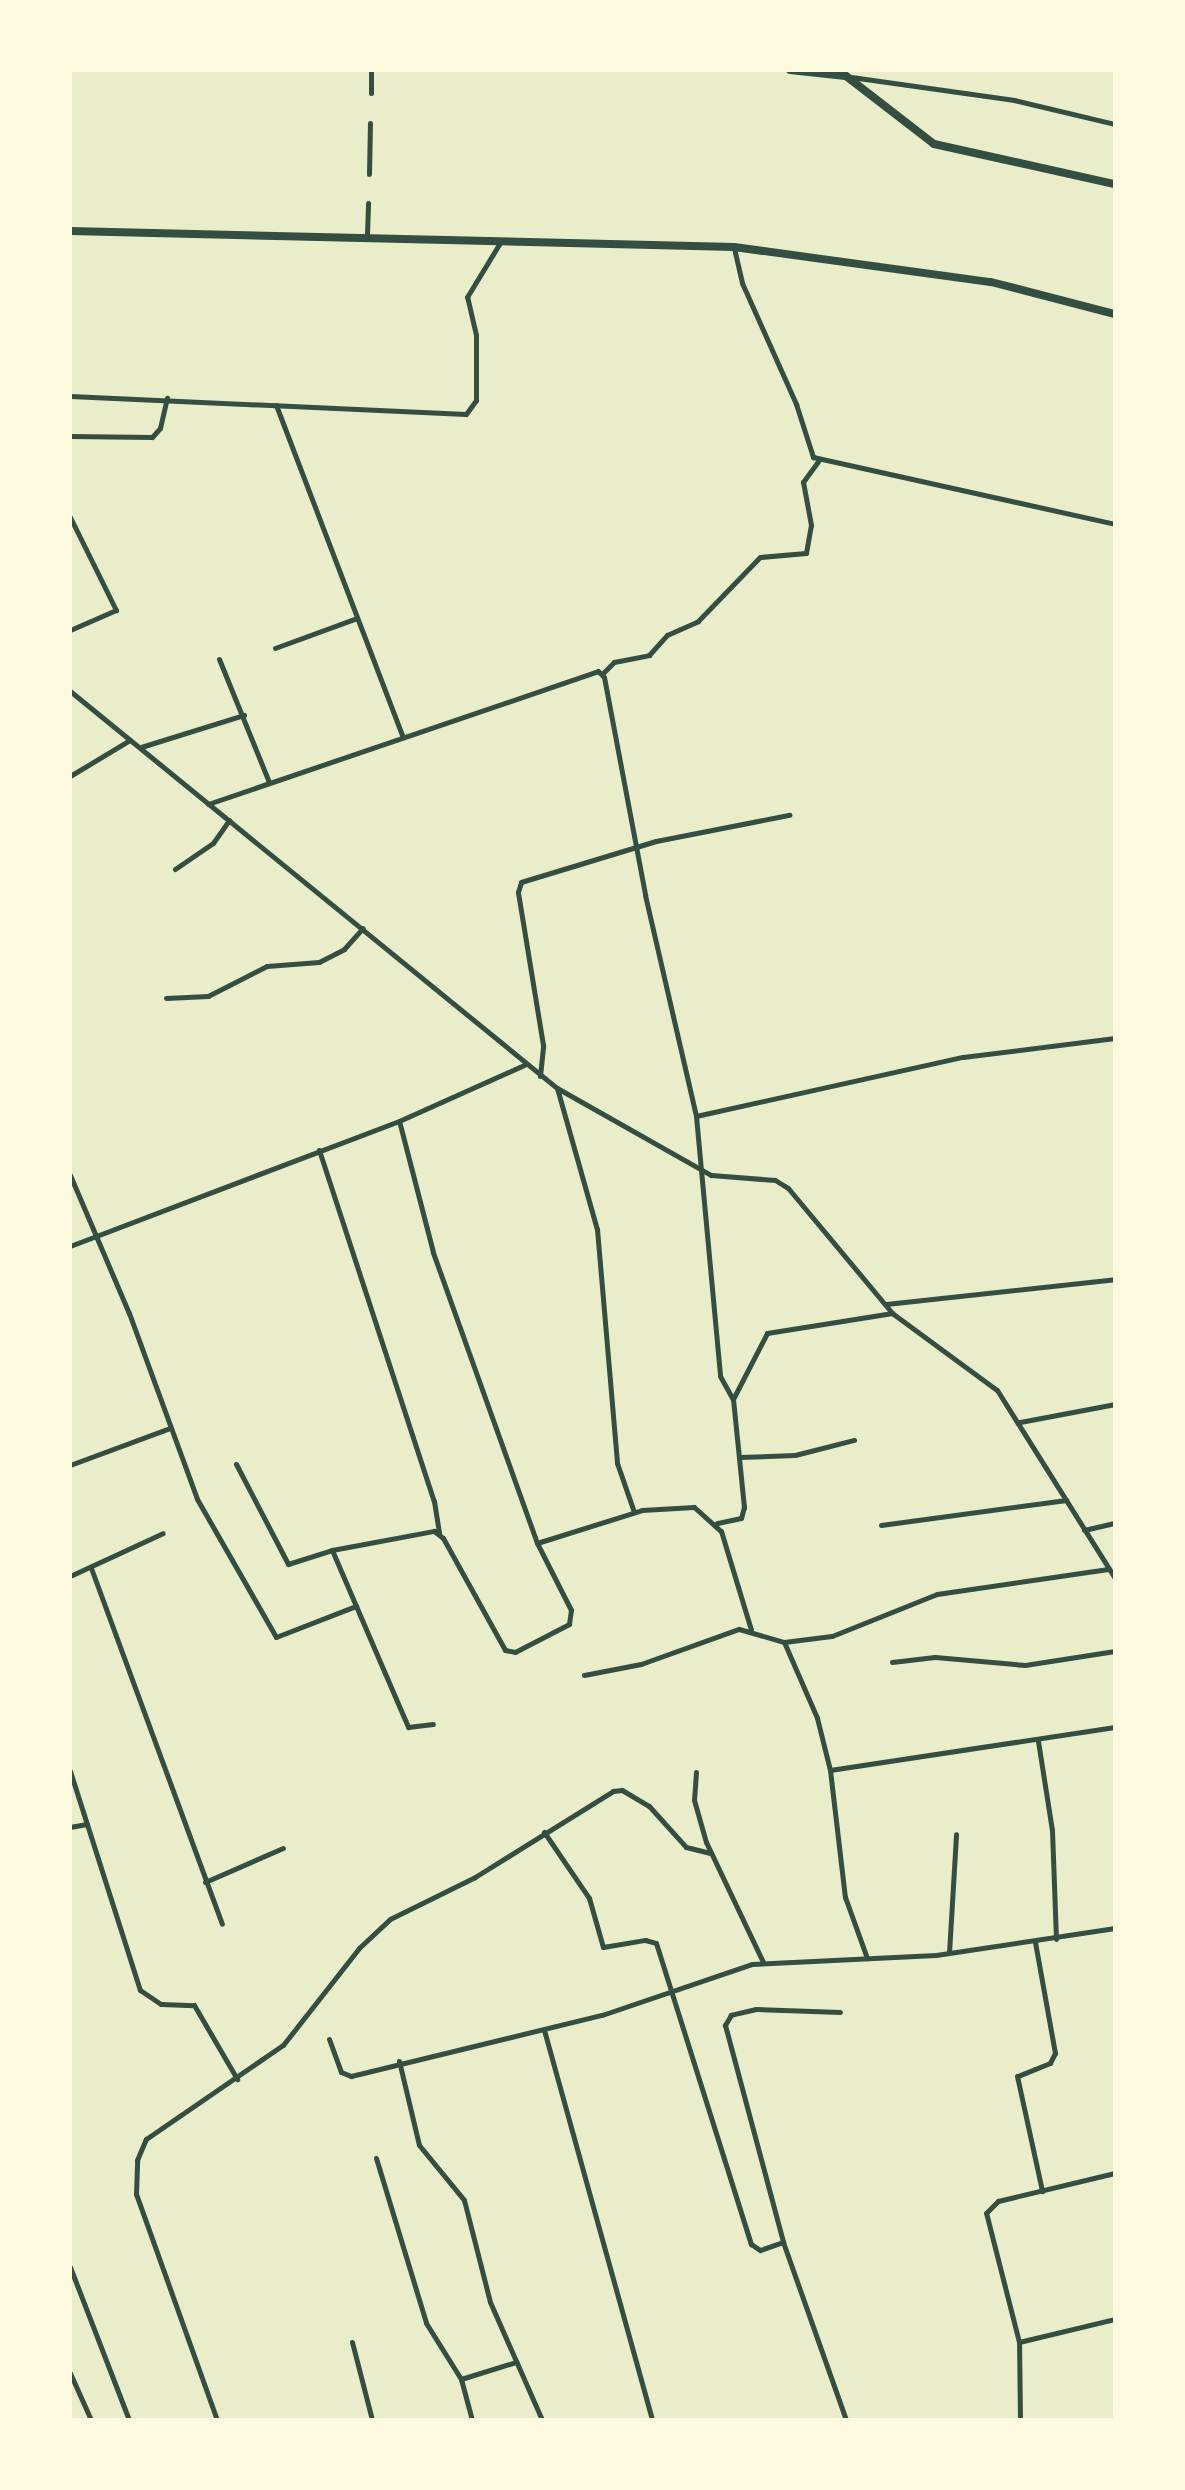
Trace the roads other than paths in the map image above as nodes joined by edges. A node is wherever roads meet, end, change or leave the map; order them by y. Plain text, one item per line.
1 (371, 70) edge
2 (790, 70) edge
3 (846, 76) junction
4 (371, 93) dead end
5 (370, 123) dead end
6 (1115, 124) edge
7 (369, 174) dead end
8 (1115, 184) edge
9 (368, 203) dead end
10 (70, 231) edge
11 (367, 234) junction
12 (501, 241) junction
13 (734, 247) junction
14 (1115, 314) edge
15 (70, 396) edge
16 (167, 398) junction
17 (276, 405) junction
18 (70, 436) edge
19 (818, 461) junction
20 (70, 517) edge
21 (1115, 524) edge
22 (357, 618) junction
23 (70, 630) edge
24 (275, 648) dead end
25 (219, 659) dead end
26 (602, 674) junction
27 (70, 691) edge
28 (244, 715) junction
29 (403, 737) junction
30 (130, 740) junction
31 (140, 747) junction
32 (70, 776) edge
33 (269, 782) junction
34 (208, 804) junction
35 (789, 815) dead end
36 (229, 820) junction
37 (639, 847) junction
38 (175, 869) dead end
39 (363, 928) junction
40 (166, 998) dead end
41 (1115, 1038) edge
42 (524, 1065) junction
43 (540, 1076) junction
44 (557, 1088) junction
45 (696, 1116) junction
46 (399, 1121) junction
47 (319, 1150) junction
48 (701, 1171) junction
49 (70, 1175) edge
50 (92, 1235) junction
51 (70, 1246) edge
52 (1115, 1279) edge
53 (885, 1305) junction
54 (892, 1313) junction
55 (733, 1399) junction
56 (1115, 1404) edge
57 (1020, 1422) junction
58 (170, 1428) junction
59 (854, 1440) dead end
60 (739, 1457) junction
61 (236, 1464) dead end
62 (70, 1465) edge
63 (1066, 1500) junction
64 (634, 1512) junction
65 (717, 1523) junction
66 (1115, 1523) edge
67 (881, 1525) dead end
68 (1084, 1530) junction
69 (163, 1533) dead end
70 (439, 1533) junction
71 (537, 1543) junction
72 (332, 1550) junction
73 (91, 1568) junction
74 (1108, 1569) junction
75 (70, 1576) edge
76 (1115, 1578) edge
77 (356, 1606) junction
78 (752, 1631) junction
79 (784, 1642) junction
80 (1115, 1651) edge
81 (892, 1662) dead end
82 (584, 1675) dead end
83 (433, 1724) dead end
84 (1115, 1727) edge
85 (1038, 1741) junction
86 (830, 1770) junction
87 (70, 1771) edge
88 (696, 1772) dead end
89 (87, 1824) junction
90 (70, 1827) edge
91 (544, 1832) junction
92 (956, 1834) dead end
93 (283, 1848) dead end
94 (710, 1853) junction
95 (205, 1882) junction
96 (222, 1924) dead end
97 (1115, 1928) edge
98 (1056, 1939) junction
99 (1035, 1942) junction
100 (949, 1953) junction
101 (867, 1958) junction
102 (763, 1962) junction
103 (670, 1991) junction
104 (840, 2012) dead end
105 (544, 2030) junction
106 (329, 2039) dead end
107 (399, 2061) junction
108 (237, 2079) junction
109 (376, 2158) dead end
110 (1115, 2173) edge
111 (1042, 2191) junction
112 (783, 2242) junction
113 (70, 2267) edge
114 (1115, 2319) edge
115 (352, 2342) dead end
116 (1019, 2342) junction
117 (516, 2362) junction
118 (70, 2373) edge
119 (461, 2379) junction
120 (91, 2420) edge
121 (129, 2420) edge
122 (217, 2420) edge
123 (372, 2420) edge
124 (472, 2420) edge
125 (542, 2420) edge
126 (652, 2420) edge
127 (846, 2420) edge
128 (1020, 2420) edge

1 - 4 street
2 - 3 main road
3 - 6 street
3 - 8 main road
5 - 7 street
9 - 11 street
10 - 11 main road
11 - 12 main road
12 - 13 main road
12 - 17 street
13 - 14 main road
13 - 19 street
15 - 16 street
16 - 17 street
16 - 18 street
17 - 22 street
19 - 21 street
19 - 26 street
20 - 23 street
22 - 24 street
22 - 29 street
25 - 28 street
26 - 29 street
26 - 37 street
27 - 30 street
28 - 31 street
28 - 33 street
29 - 33 street
30 - 31 street
30 - 32 street
31 - 34 street
33 - 34 street
34 - 36 street
35 - 37 street
36 - 38 street
36 - 39 street
37 - 43 street
37 - 45 street
39 - 40 street
39 - 42 street
41 - 45 street
42 - 43 street
42 - 46 street
43 - 44 street
44 - 48 street
44 - 64 street
45 - 48 street
46 - 47 street
46 - 71 street
47 - 50 street
47 - 70 street
48 - 53 street
48 - 55 street
49 - 50 street
50 - 51 street
50 - 58 street
52 - 53 street
53 - 54 street
54 - 55 street
54 - 57 street
55 - 60 street
56 - 57 street
57 - 63 street
58 - 62 street
58 - 77 street
59 - 60 street
60 - 65 street
61 - 72 street
63 - 67 street
63 - 68 street
64 - 65 street
64 - 71 street
65 - 78 street
66 - 68 street
68 - 74 street
69 - 73 street
70 - 71 street
70 - 72 street
72 - 77 street
73 - 75 street
73 - 95 street
74 - 76 street
74 - 79 street
77 - 83 street
78 - 79 street
78 - 82 street
79 - 86 street
80 - 81 street
84 - 85 street
85 - 86 street
85 - 98 street
86 - 101 street
87 - 89 street
88 - 94 street
89 - 90 street
89 - 108 street
91 - 94 street
91 - 103 street
91 - 108 street
92 - 100 street
93 - 95 street
94 - 102 street
95 - 96 street
97 - 98 street
98 - 99 street
99 - 100 street
99 - 111 street
100 - 101 street
101 - 102 street
102 - 103 street
103 - 105 street
103 - 112 street
104 - 112 street
105 - 107 street
105 - 126 street
106 - 107 street
107 - 117 street
108 - 122 street
109 - 119 street
110 - 111 street
111 - 116 street
112 - 127 street
113 - 121 street
114 - 116 street
115 - 123 street
116 - 128 street
117 - 119 street
117 - 125 street
118 - 120 street
119 - 124 street

